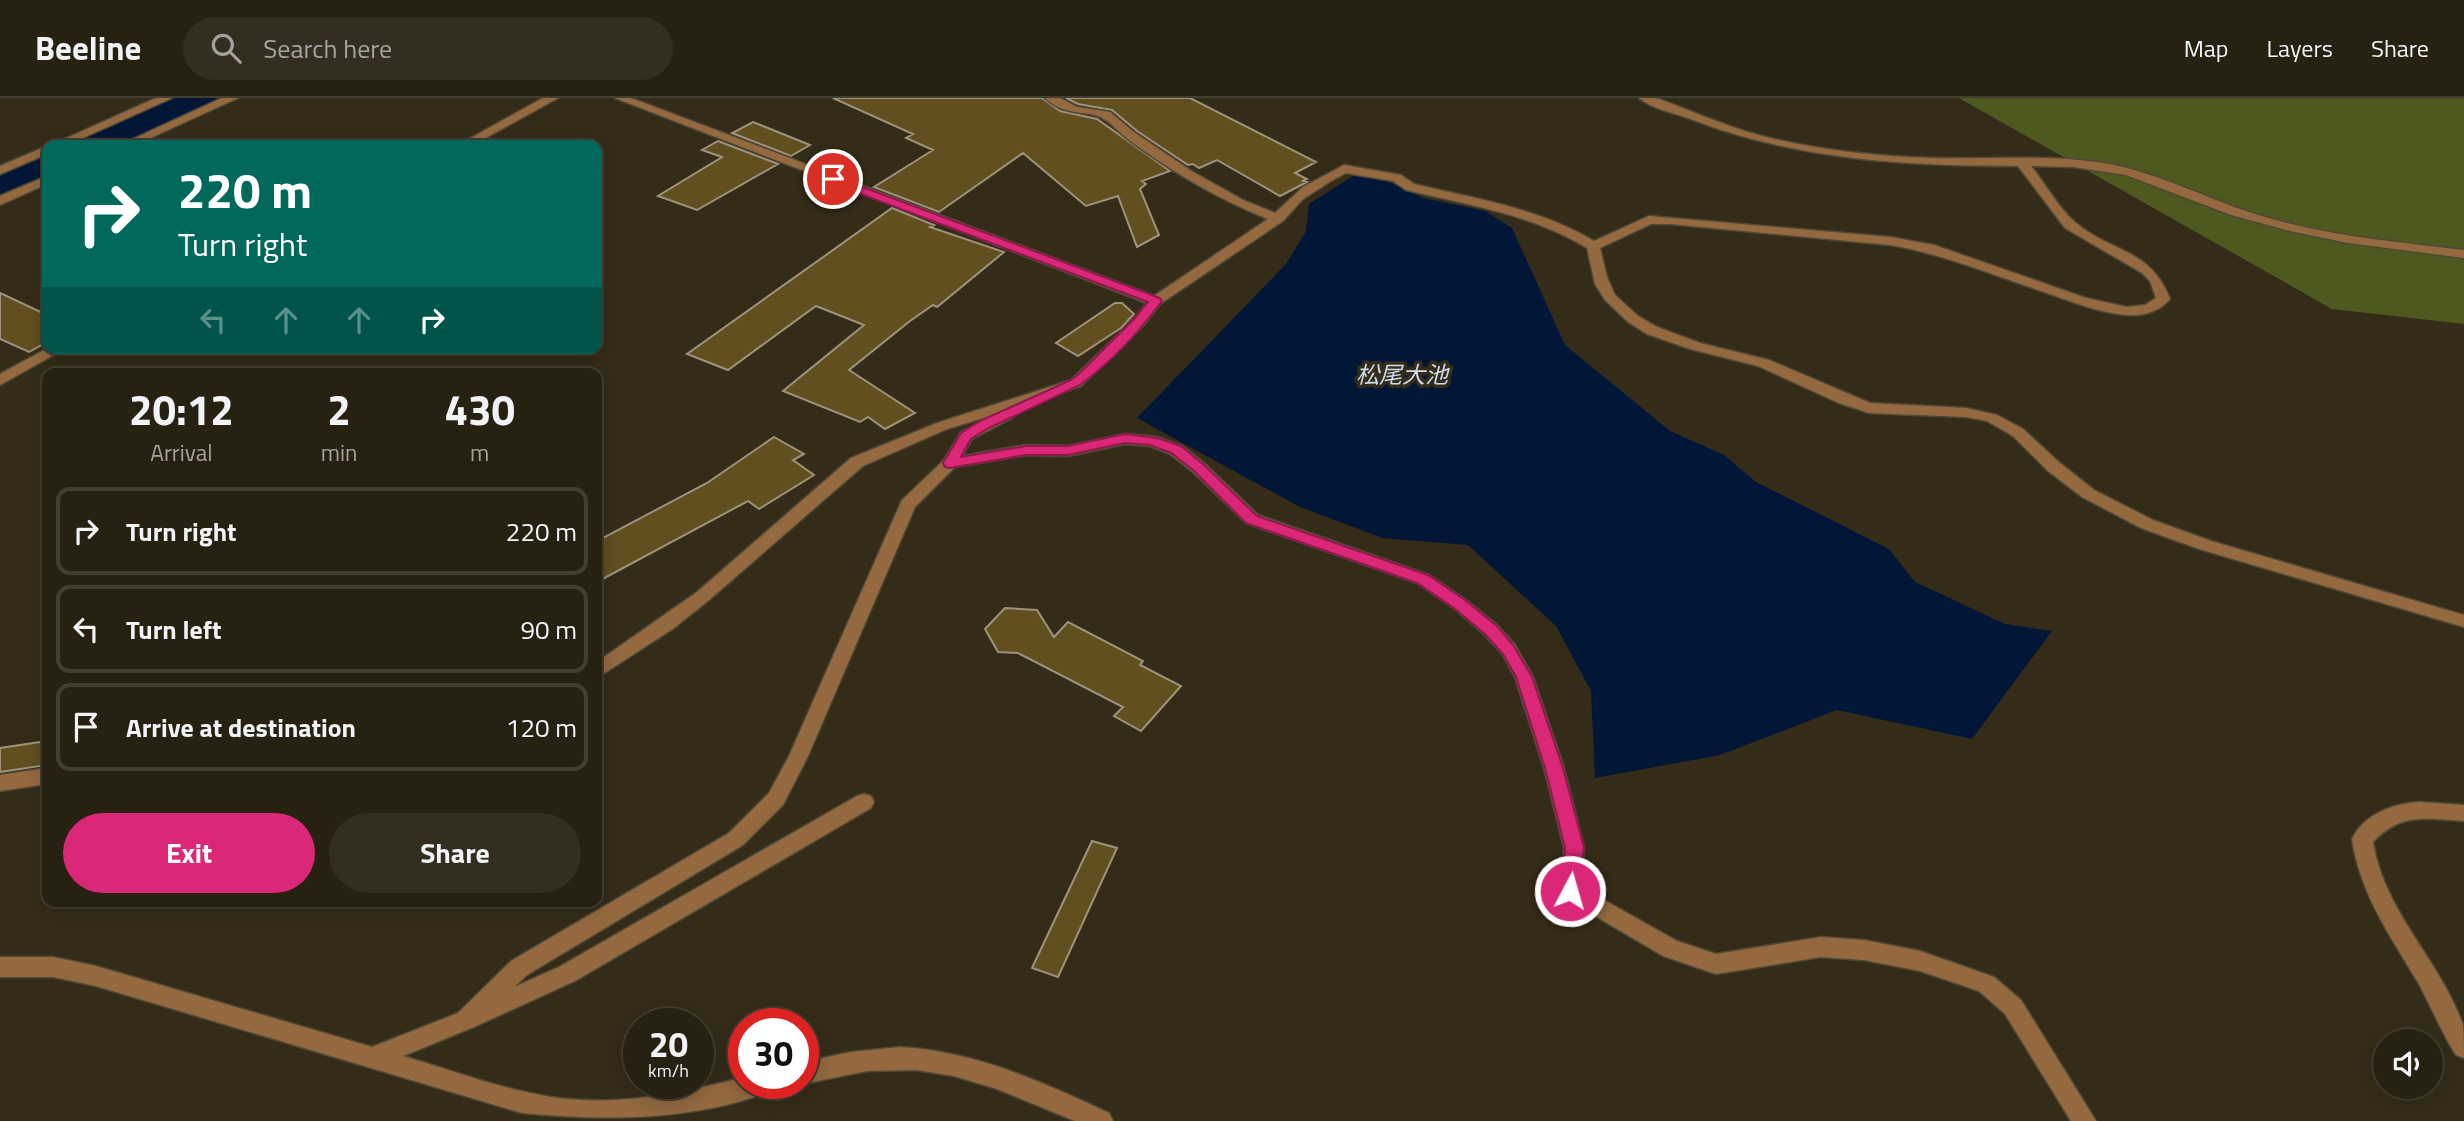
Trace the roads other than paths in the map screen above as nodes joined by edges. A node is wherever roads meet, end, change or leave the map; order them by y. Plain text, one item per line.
1 (166, 98) edge
2 (232, 98) edge
3 (552, 98) edge
4 (621, 98) edge
5 (1051, 98) edge
6 (1645, 98) edge
7 (69, 140) edge
8 (137, 140) edge
9 (473, 140) edge
10 (42, 152) edge
11 (2021, 162) junction
12 (0, 170) edge
13 (42, 182) edge
14 (0, 201) edge
15 (1278, 218) junction
16 (1593, 246) junction
17 (2464, 254) edge
18 (1155, 301) junction
19 (48, 354) edge
20 (0, 380) edge
21 (1052, 392) junction
22 (950, 463) junction
23 (2463, 626) edge
24 (602, 667) edge
25 (42, 777) edge
26 (0, 783) edge
27 (864, 802) dead end
28 (2464, 813) edge
29 (0, 967) edge
30 (466, 1020) junction
31 (2464, 1047) edge
32 (373, 1057) junction
33 (819, 1070) edge
34 (728, 1091) edge
35 (1101, 1121) edge
36 (2084, 1121) edge

1 - 7 street
2 - 8 street
3 - 9 street
4 - 18 street
5 - 15 street
6 - 11 street
10 - 12 street
11 - 16 street
11 - 17 street
13 - 14 street
15 - 16 street
15 - 18 street
16 - 23 street
18 - 21 street
19 - 20 street
21 - 22 street
21 - 24 street
22 - 30 street
22 - 36 street
25 - 26 street
27 - 30 street
28 - 31 street
29 - 32 street
30 - 32 street
32 - 34 street
33 - 35 street

